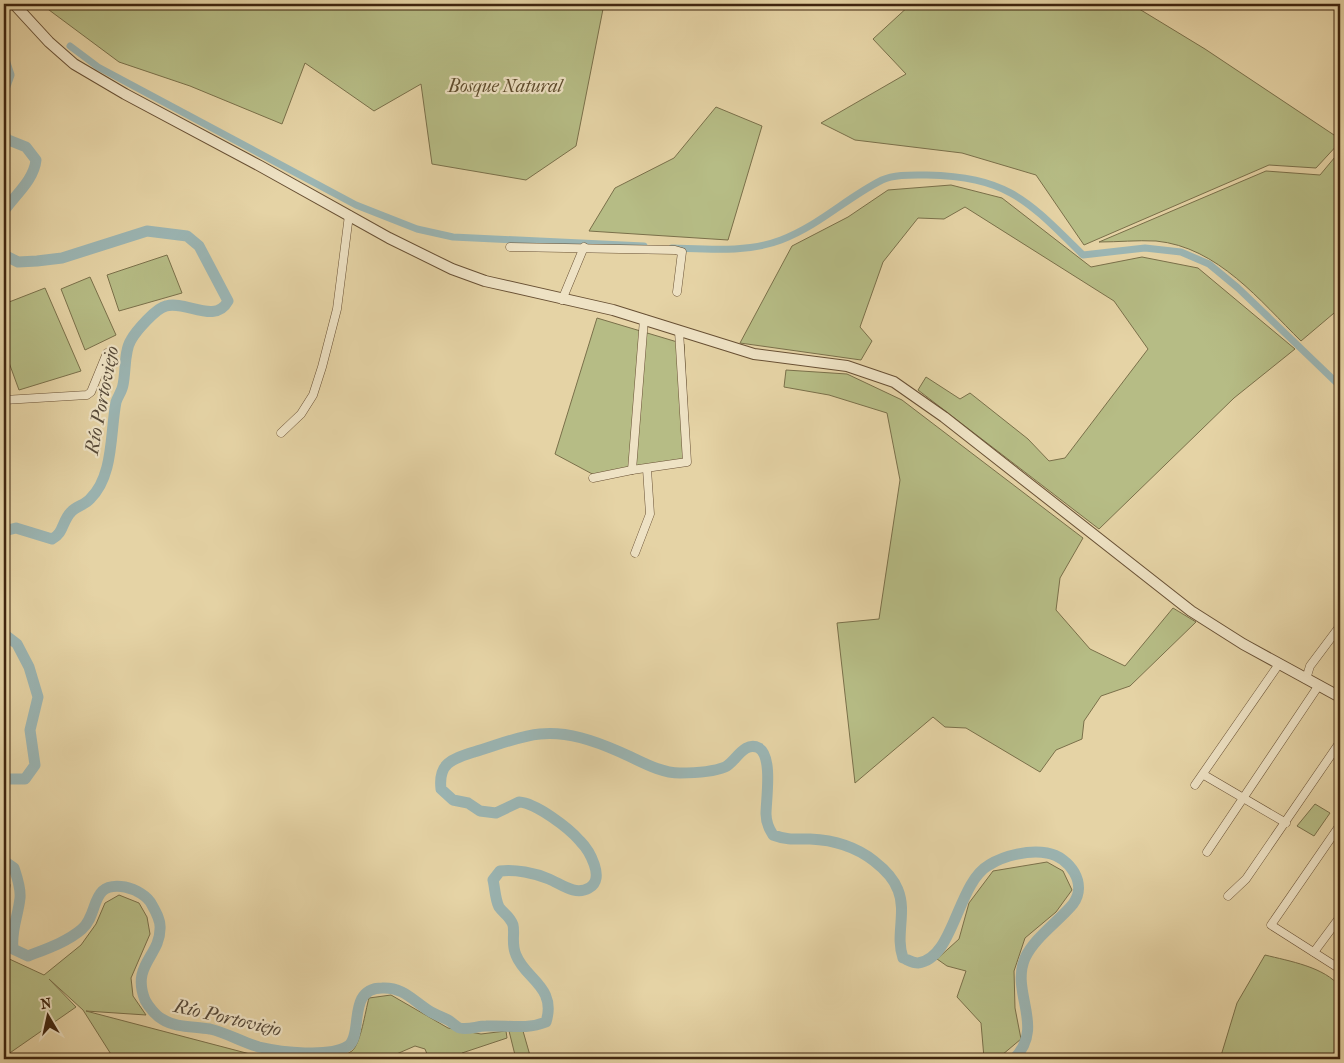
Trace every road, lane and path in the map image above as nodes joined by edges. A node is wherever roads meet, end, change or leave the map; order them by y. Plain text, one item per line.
1 (14, 4) edge
2 (349, 215) junction
3 (510, 247) dead end
4 (584, 247) junction
5 (677, 292) dead end
6 (562, 300) junction
7 (644, 319) junction
8 (679, 331) junction
9 (107, 353) dead end
10 (4, 400) edge
11 (281, 433) dead end
12 (647, 469) junction
13 (632, 470) junction
14 (594, 478) dead end
15 (635, 553) dead end
16 (1340, 626) edge
17 (1279, 664) junction
18 (1306, 679) junction
19 (1319, 685) junction
20 (1340, 697) edge
21 (1340, 742) edge
22 (1204, 775) junction
23 (1195, 785) dead end
24 (1243, 797) junction
25 (1286, 823) junction
26 (1340, 825) edge
27 (1207, 852) dead end
28 (1228, 896) dead end
29 (1340, 917) edge
30 (1314, 952) junction
31 (1340, 969) edge

1 - 2 street
2 - 6 street
2 - 11 street
3 - 4 street
4 - 5 street
4 - 6 street
6 - 7 street
7 - 8 street
7 - 13 street
8 - 12 street
8 - 17 street
9 - 10 street
12 - 13 street
12 - 15 street
13 - 14 street
16 - 18 street
17 - 18 street
17 - 22 street
18 - 19 street
19 - 20 street
19 - 24 street
21 - 25 street
22 - 23 street
22 - 24 street
24 - 25 street
24 - 27 street
25 - 28 street
26 - 30 street
29 - 30 street
30 - 31 street

